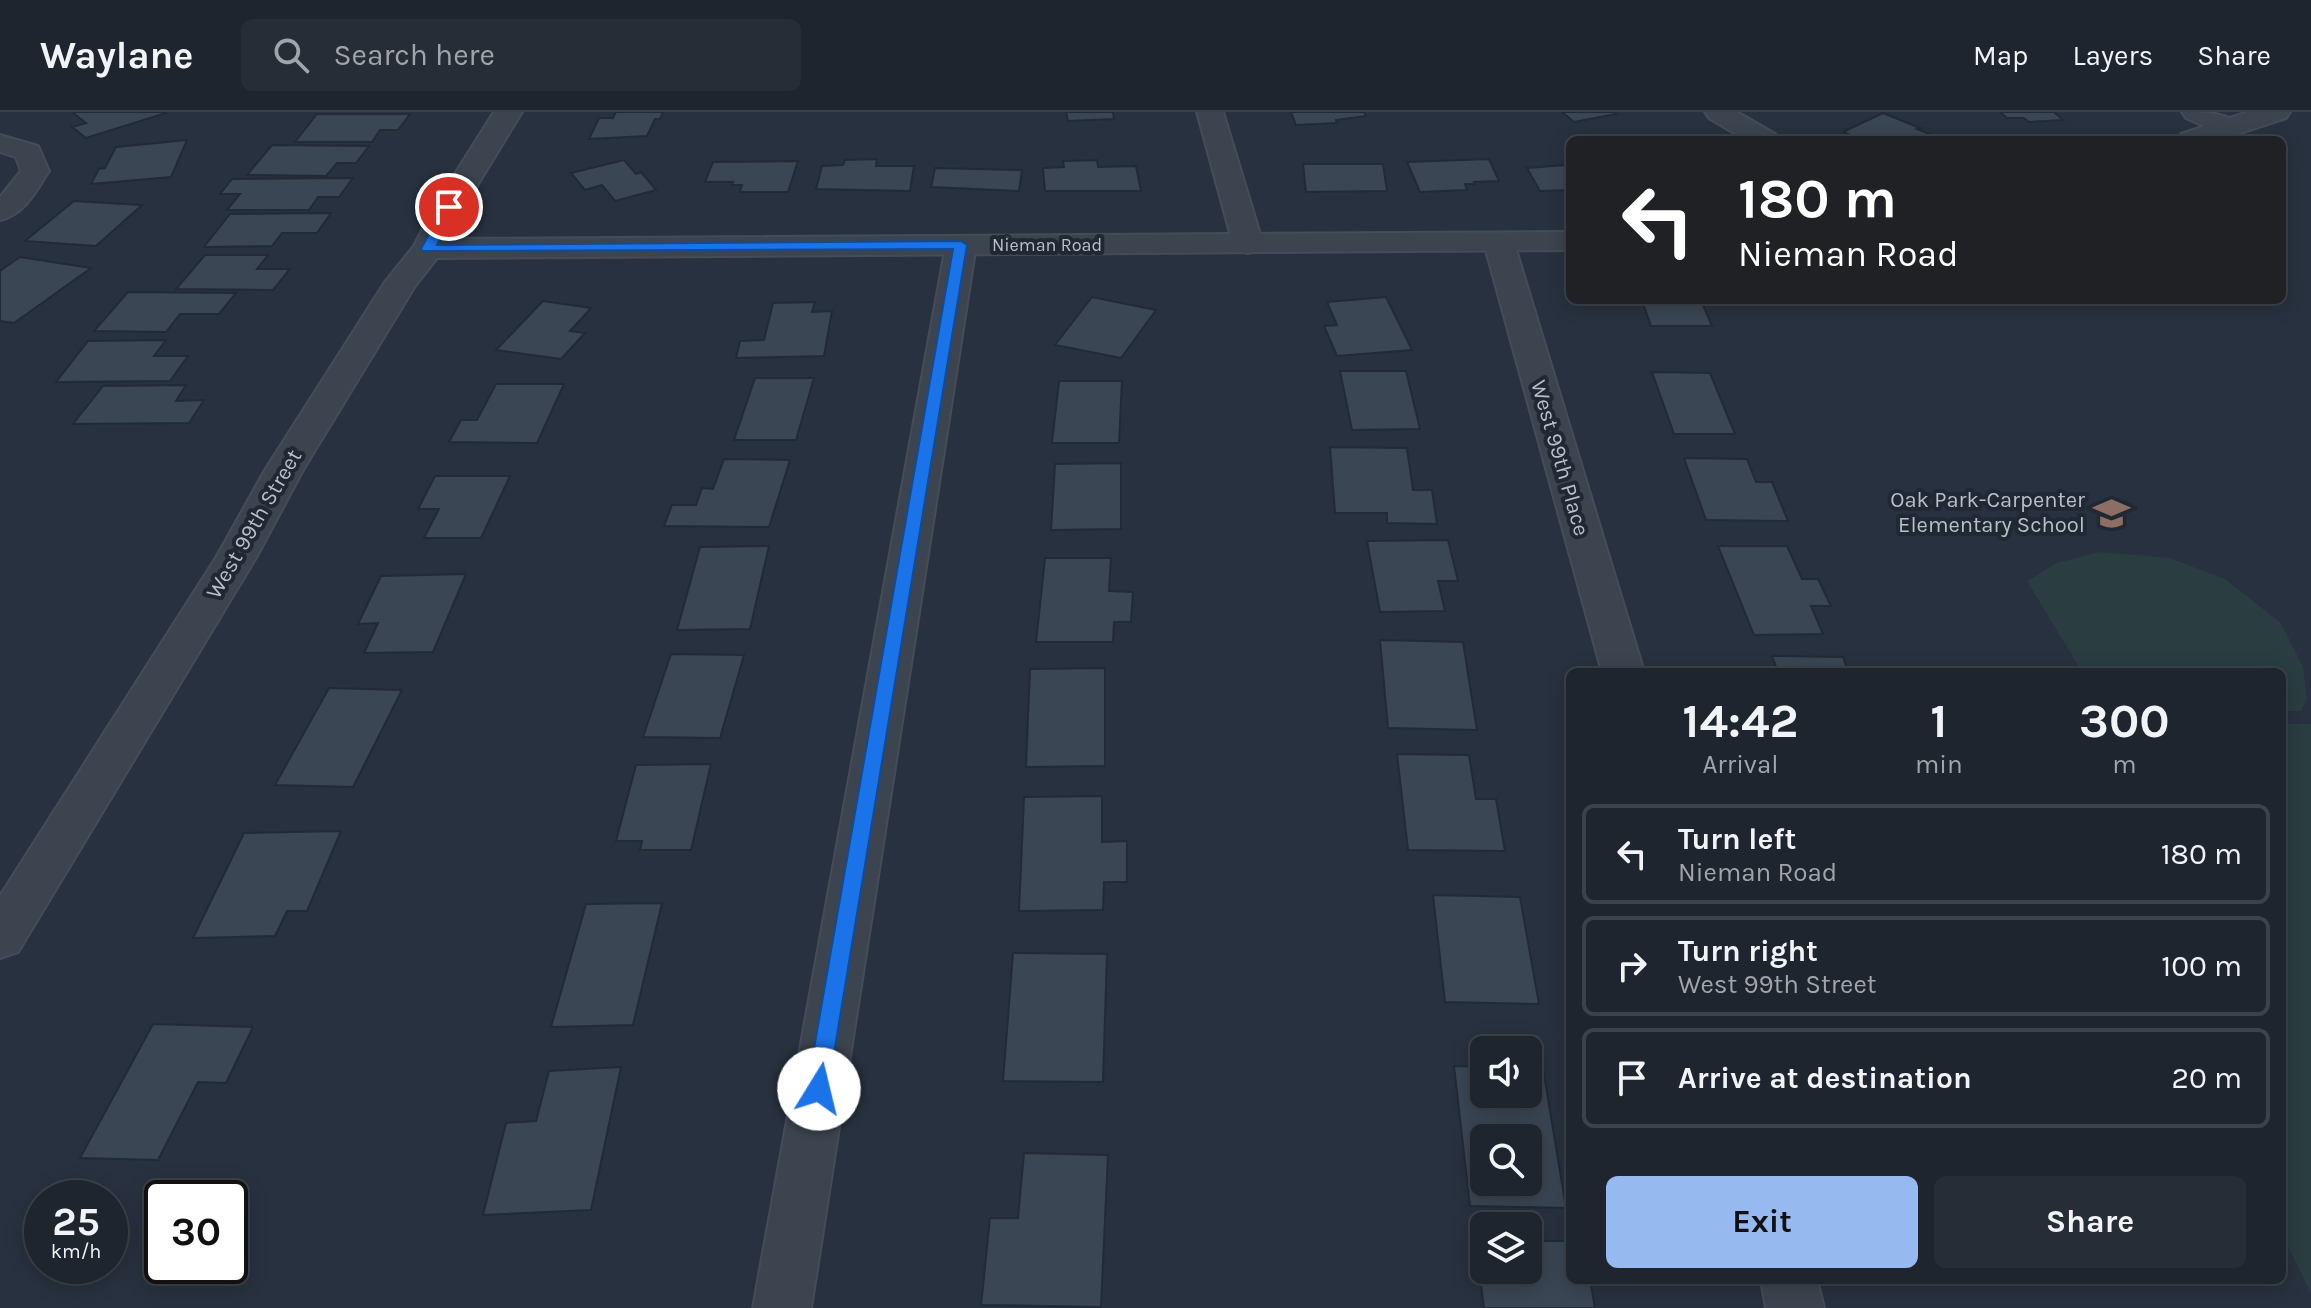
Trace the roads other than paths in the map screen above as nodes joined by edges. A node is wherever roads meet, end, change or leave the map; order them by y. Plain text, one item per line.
1 (508, 112) edge
2 (1210, 112) edge
3 (1718, 112) edge
4 (2195, 112) edge
5 (2276, 112) edge
6 (2229, 127) junction
7 (1758, 136) edge
8 (2203, 136) edge
9 (0, 143) edge
10 (0, 211) edge
11 (1566, 241) edge
12 (1499, 243) junction
13 (1248, 244) junction
14 (961, 245) junction
15 (428, 249) junction
16 (1622, 668) edge
17 (0, 938) edge
18 (1790, 1284) edge
19 (782, 1308) edge
20 (1795, 1308) edge

1 - 15 street, West 99th Street
2 - 13 street
3 - 7 street
4 - 6 street
5 - 6 street
6 - 8 street
9 - 10 street
11 - 12 street, Nieman Road
12 - 13 street, Nieman Road
12 - 16 street, West 99th Place
13 - 14 street, Nieman Road
14 - 15 street, Nieman Road
14 - 19 street
15 - 17 street, West 99th Street
18 - 20 street

